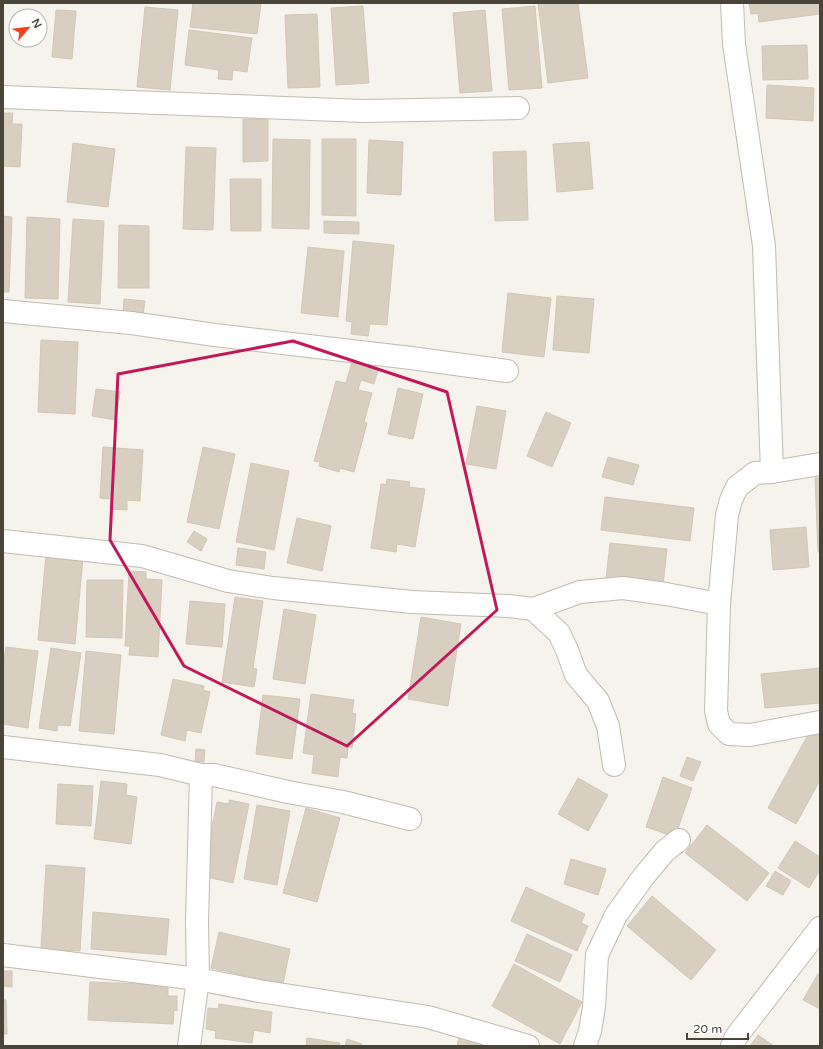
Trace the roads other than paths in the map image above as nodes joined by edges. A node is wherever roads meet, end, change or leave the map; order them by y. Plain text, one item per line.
1 (732, 3) edge
2 (3, 97) edge
3 (518, 108) dead end
4 (3, 311) edge
5 (506, 371) dead end
6 (820, 464) edge
7 (772, 472) junction
8 (3, 541) edge
9 (719, 604) junction
10 (533, 609) junction
11 (820, 722) edge
12 (3, 747) edge
13 (614, 765) dead end
14 (202, 775) junction
15 (410, 818) dead end
16 (679, 840) dead end
17 (820, 928) edge
18 (3, 955) edge
19 (198, 979) junction
20 (189, 1046) edge
21 (528, 1046) edge
22 (584, 1046) edge
23 (732, 1046) edge

1 - 7 street
2 - 3 street
4 - 5 street
6 - 7 street
7 - 9 street
8 - 10 street
9 - 10 street
9 - 11 street
10 - 13 street
12 - 14 street
14 - 15 street
14 - 19 street
16 - 22 street
17 - 23 street
18 - 19 street
19 - 20 street
19 - 21 street

